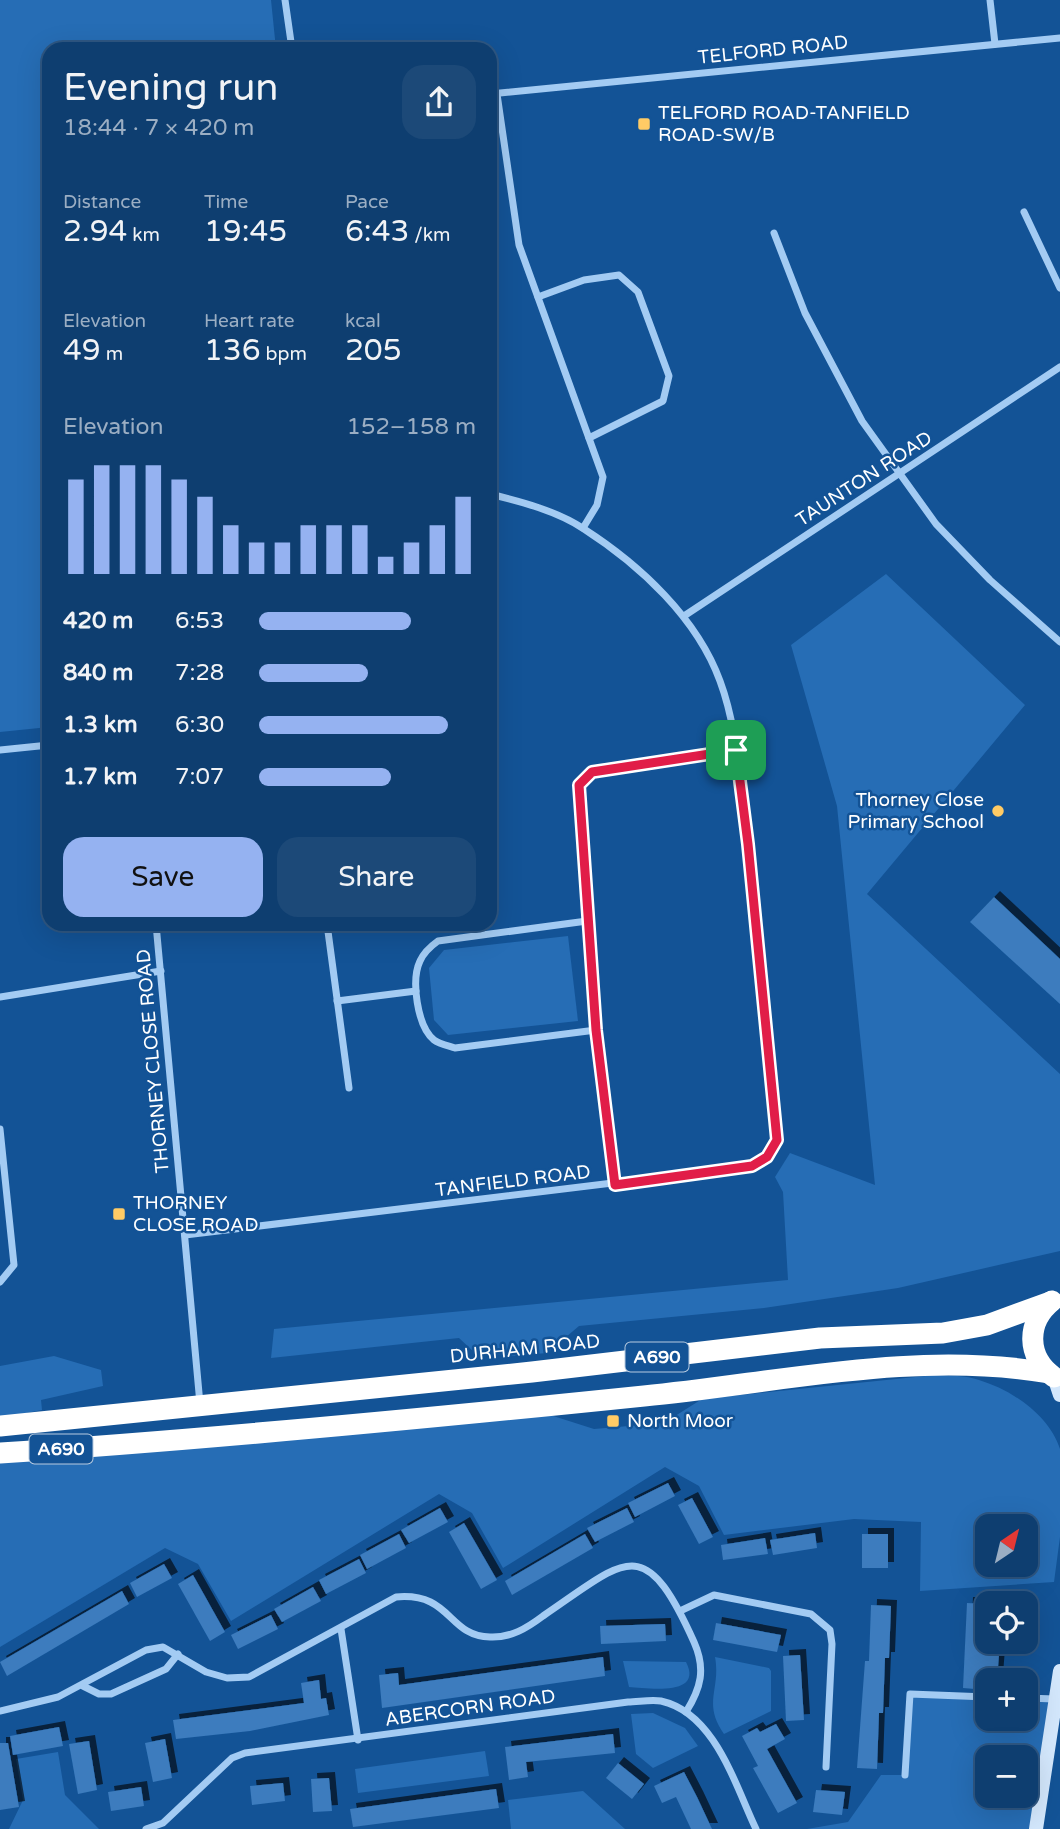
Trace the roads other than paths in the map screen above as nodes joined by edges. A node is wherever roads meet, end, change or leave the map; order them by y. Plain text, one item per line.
1 (285, 0) edge
2 (990, 0) edge
3 (1060, 38) edge
4 (291, 42) edge
5 (995, 44) junction
6 (497, 94) edge
7 (497, 112) edge
8 (1024, 212) dead end
9 (774, 233) dead end
10 (1060, 288) edge
11 (538, 297) junction
12 (1060, 367) edge
13 (589, 438) junction
14 (900, 474) junction
15 (497, 496) edge
16 (583, 528) junction
17 (684, 616) junction
18 (1060, 642) edge
19 (42, 746) edge
20 (0, 750) edge
21 (736, 750) junction
22 (587, 921) junction
23 (157, 931) edge
24 (328, 931) edge
25 (161, 971) junction
26 (416, 991) junction
27 (0, 997) edge
28 (337, 1002) junction
29 (596, 1030) junction
30 (349, 1088) dead end
31 (0, 1129) edge
32 (615, 1185) junction
33 (185, 1235) junction
34 (0, 1282) edge
35 (1055, 1300) edge
36 (1056, 1381) edge
37 (200, 1405) junction
38 (0, 1426) edge
39 (0, 1452) edge
40 (680, 1611) junction
41 (341, 1629) junction
42 (178, 1654) junction
43 (1060, 1671) edge
44 (83, 1686) junction
45 (975, 1697) edge
46 (1038, 1698) edge
47 (1056, 1699) junction
48 (0, 1711) edge
49 (686, 1712) junction
50 (358, 1740) junction
51 (1054, 1742) edge
52 (826, 1767) dead end
53 (905, 1775) dead end
54 (146, 1829) edge
55 (756, 1829) edge
56 (1035, 1829) edge

1 - 4 street
2 - 5 street
3 - 5 street, TELFORD ROAD
5 - 6 street, TELFORD ROAD
7 - 11 street
8 - 10 street
9 - 14 street
11 - 13 street
11 - 13 street
12 - 14 street, TAUNTON ROAD
13 - 16 street
14 - 17 street, TAUNTON ROAD
14 - 18 street
15 - 16 street, TANFIELD ROAD
16 - 17 street, TANFIELD ROAD
17 - 21 street, TANFIELD ROAD
19 - 20 street
21 - 22 street
21 - 32 street, TANFIELD ROAD
22 - 26 street
22 - 29 street
23 - 25 street, THORNEY CLOSE ROAD
24 - 28 street
25 - 27 street
25 - 33 street, THORNEY CLOSE ROAD
26 - 28 street
26 - 29 street
28 - 30 street
29 - 32 street
31 - 34 street
32 - 33 street, TANFIELD ROAD
33 - 37 street, THORNEY CLOSE ROAD
35 - 36 highway, DURHAM ROAD
35 - 37 highway, DURHAM ROAD / A690
36 - 39 highway, DURHAM ROAD / A690
37 - 38 highway, DURHAM ROAD / A690
40 - 41 street
40 - 49 street
40 - 52 street
41 - 42 street
41 - 50 street
42 - 44 street
42 - 44 street
43 - 47 street
44 - 48 street
45 - 53 street
46 - 47 street
47 - 51 street
49 - 50 street, ABERCORN ROAD
49 - 55 street, ABERCORN ROAD
50 - 54 street, ABERCORN ROAD
51 - 56 street

